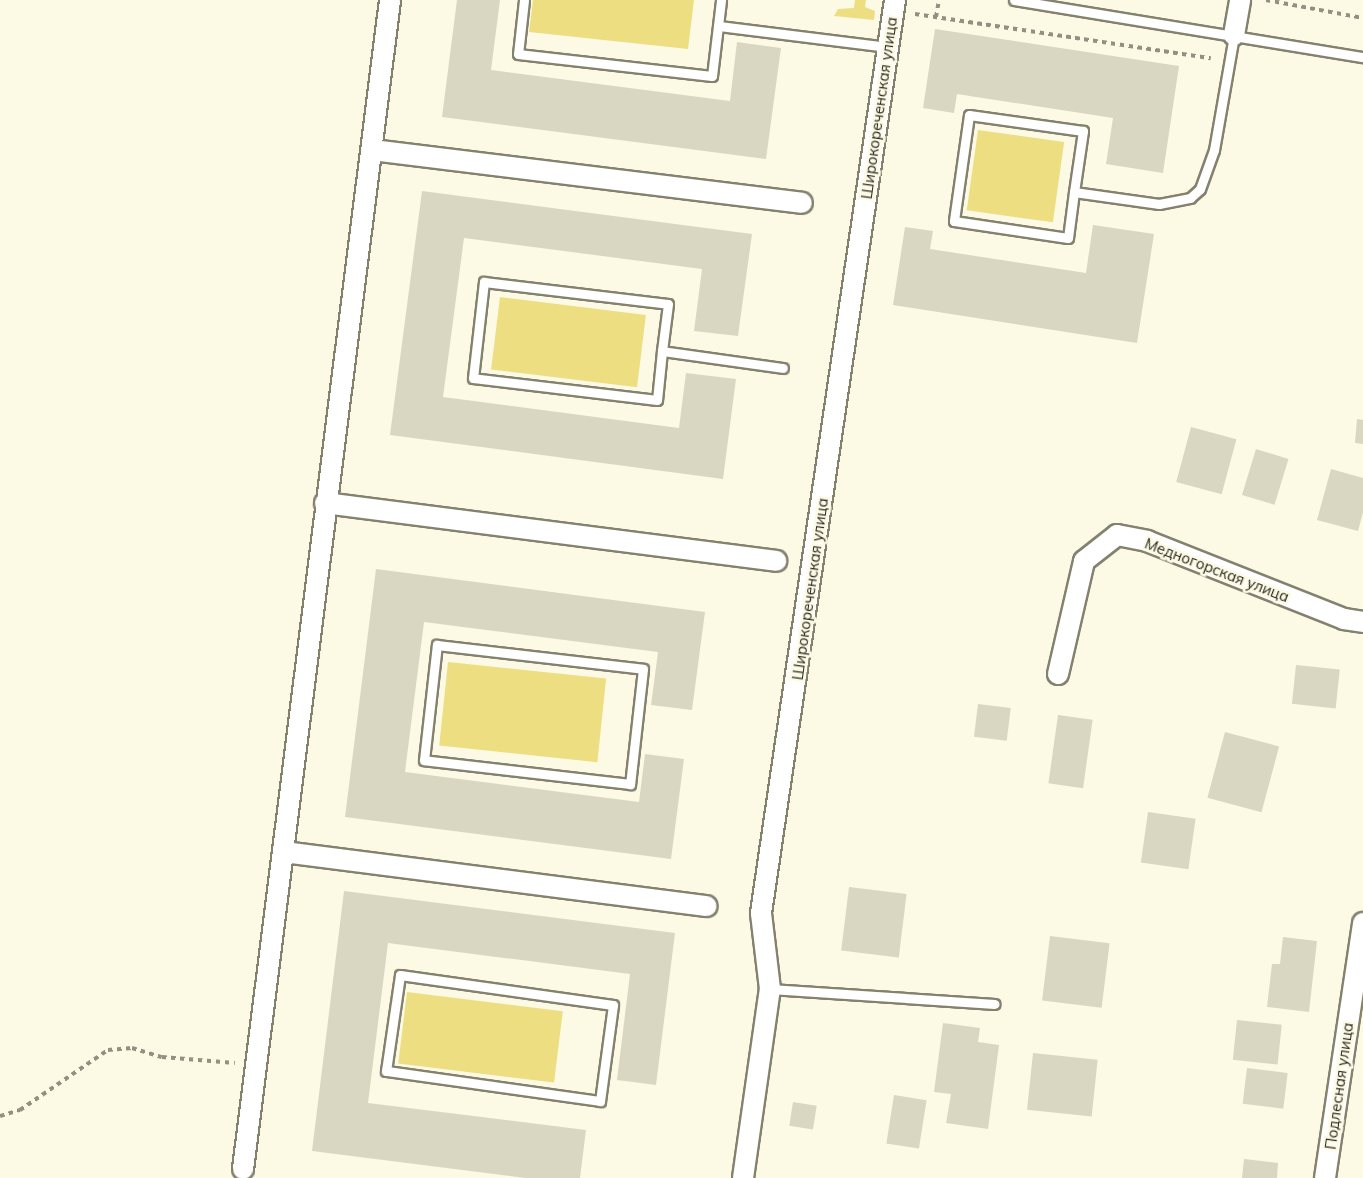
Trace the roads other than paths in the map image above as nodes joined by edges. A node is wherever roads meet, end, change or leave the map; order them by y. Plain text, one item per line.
1 (390, 0) edge
2 (524, 0) edge
3 (721, 0) edge
4 (895, 0) edge
5 (1014, 0) edge
6 (1240, 0) edge
7 (719, 26) junction
8 (1225, 33) junction
9 (888, 47) junction
10 (1363, 57) edge
11 (372, 150) junction
12 (1074, 192) junction
13 (802, 203) dead end
14 (662, 351) junction
15 (783, 368) dead end
16 (326, 503) junction
17 (776, 561) dead end
18 (1363, 622) edge
19 (1058, 674) dead end
20 (630, 784) joint
21 (284, 852) junction
22 (707, 906) dead end
23 (1363, 923) edge
24 (400, 975) joint
25 (770, 989) junction
26 (995, 1004) dead end
27 (243, 1169) dead end
28 (743, 1178) edge
29 (1325, 1178) edge

1 - 11 street
2 - 7 lane
3 - 7 lane
4 - 9 street, Широкореченская улица
5 - 8 lane
6 - 8 street
7 - 9 lane
8 - 10 lane
8 - 12 lane
9 - 25 street, Широкореченская улица
11 - 13 street
11 - 16 street
12 - 12 lane
14 - 14 lane
14 - 15 lane
16 - 17 street
16 - 21 street
18 - 19 street, Медногорская улица
20 - 20 lane
21 - 22 street
21 - 27 street
23 - 29 street, Подлесная улица
24 - 24 lane
25 - 26 lane
25 - 28 street, Широкореченская улица

